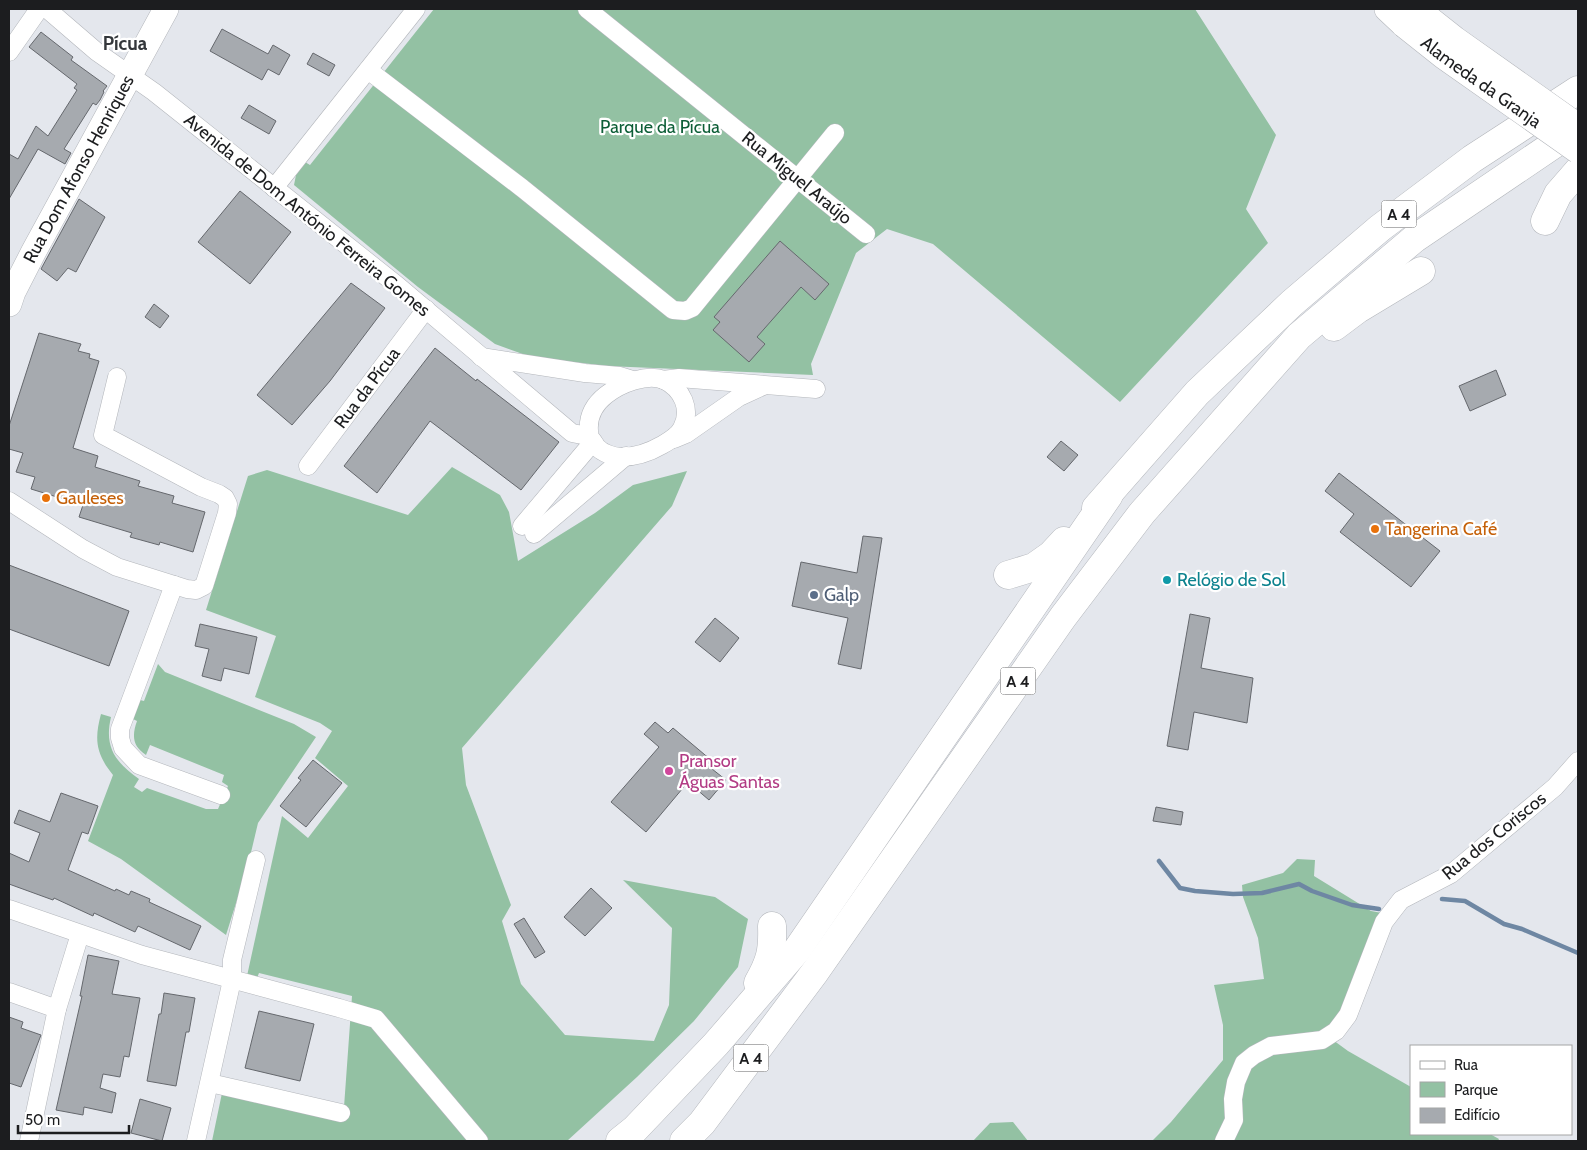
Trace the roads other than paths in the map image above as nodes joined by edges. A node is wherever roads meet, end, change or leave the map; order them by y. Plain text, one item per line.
1 (39, 9) edge
2 (47, 9) edge
3 (166, 9) edge
4 (416, 9) edge
5 (587, 9) edge
6 (1403, 14) edge
7 (12, 49) edge
8 (368, 70) junction
9 (132, 75) junction
10 (1578, 90) edge
11 (1578, 127) edge
12 (835, 133) dead end
13 (1578, 151) edge
14 (1578, 171) edge
15 (798, 178) junction
16 (274, 188) junction
17 (1545, 220) dead end
18 (866, 234) dead end
19 (1421, 271) dead end
20 (9, 304) edge
21 (426, 310) junction
22 (481, 357) junction
23 (117, 377) dead end
24 (633, 380) junction
25 (663, 380) junction
26 (763, 386) junction
27 (816, 389) dead end
28 (1239, 403) junction
29 (592, 440) junction
30 (671, 440) junction
31 (626, 456) junction
32 (308, 466) dead end
33 (1108, 495) junction
34 (9, 501) edge
35 (1008, 576) dead end
36 (174, 585) junction
37 (1578, 761) edge
38 (220, 795) dead end
39 (256, 860) dead end
40 (9, 909) edge
41 (772, 926) dead end
42 (80, 934) junction
43 (232, 980) junction
44 (9, 992) edge
45 (57, 1009) junction
46 (716, 1044) junction
47 (210, 1083) junction
48 (341, 1113) dead end
49 (29, 1141) edge
50 (196, 1141) edge
51 (479, 1141) edge
52 (620, 1141) edge
53 (684, 1141) edge
54 (1224, 1141) edge

1 - 7 street
2 - 9 street, Avenida de Dom António Ferreira Gomes
3 - 9 street, Rua Dom Afonso Henriques
4 - 8 street
5 - 15 street, Rua Miguel Araújo
6 - 11 street, Alameda da Granja, bridge
6 - 13 street, Alameda da Granja, bridge
8 - 15 street
8 - 16 street
9 - 16 street, Avenida de Dom António Ferreira Gomes
9 - 20 street, Rua Dom Afonso Henriques
10 - 33 highway, A 4
11 - 28 highway, A 4
12 - 15 street
14 - 17 highway
15 - 18 street, Rua Miguel Araújo
16 - 21 street, Avenida de Dom António Ferreira Gomes
19 - 28 highway
21 - 22 street, Avenida de Dom António Ferreira Gomes
21 - 32 street, Rua da Pícua
22 - 24 street, Avenida de Dom António Ferreira Gomes
22 - 29 street, Avenida de Dom António Ferreira Gomes
23 - 36 street
24 - 25 street, Avenida de Dom António Ferreira Gomes
24 - 29 street, Avenida de Dom António Ferreira Gomes
25 - 26 street, Avenida de Dom António Ferreira Gomes
25 - 30 street, Avenida de Dom António Ferreira Gomes
26 - 27 street, Avenida de Dom António Ferreira Gomes
26 - 30 street, Avenida de Dom António Ferreira Gomes
28 - 53 highway, A 4
29 - 31 street, Avenida de Dom António Ferreira Gomes
29 - 31 street
30 - 31 street, Avenida de Dom António Ferreira Gomes
33 - 35 highway
33 - 46 highway, A 4
34 - 36 street
36 - 38 street
37 - 54 street, Rua dos Coriscos
39 - 43 street
40 - 42 street
41 - 46 highway
42 - 43 street
42 - 45 street
43 - 47 street
43 - 51 street
44 - 45 street
45 - 49 street
46 - 52 highway, A 4
47 - 48 street
47 - 50 street

